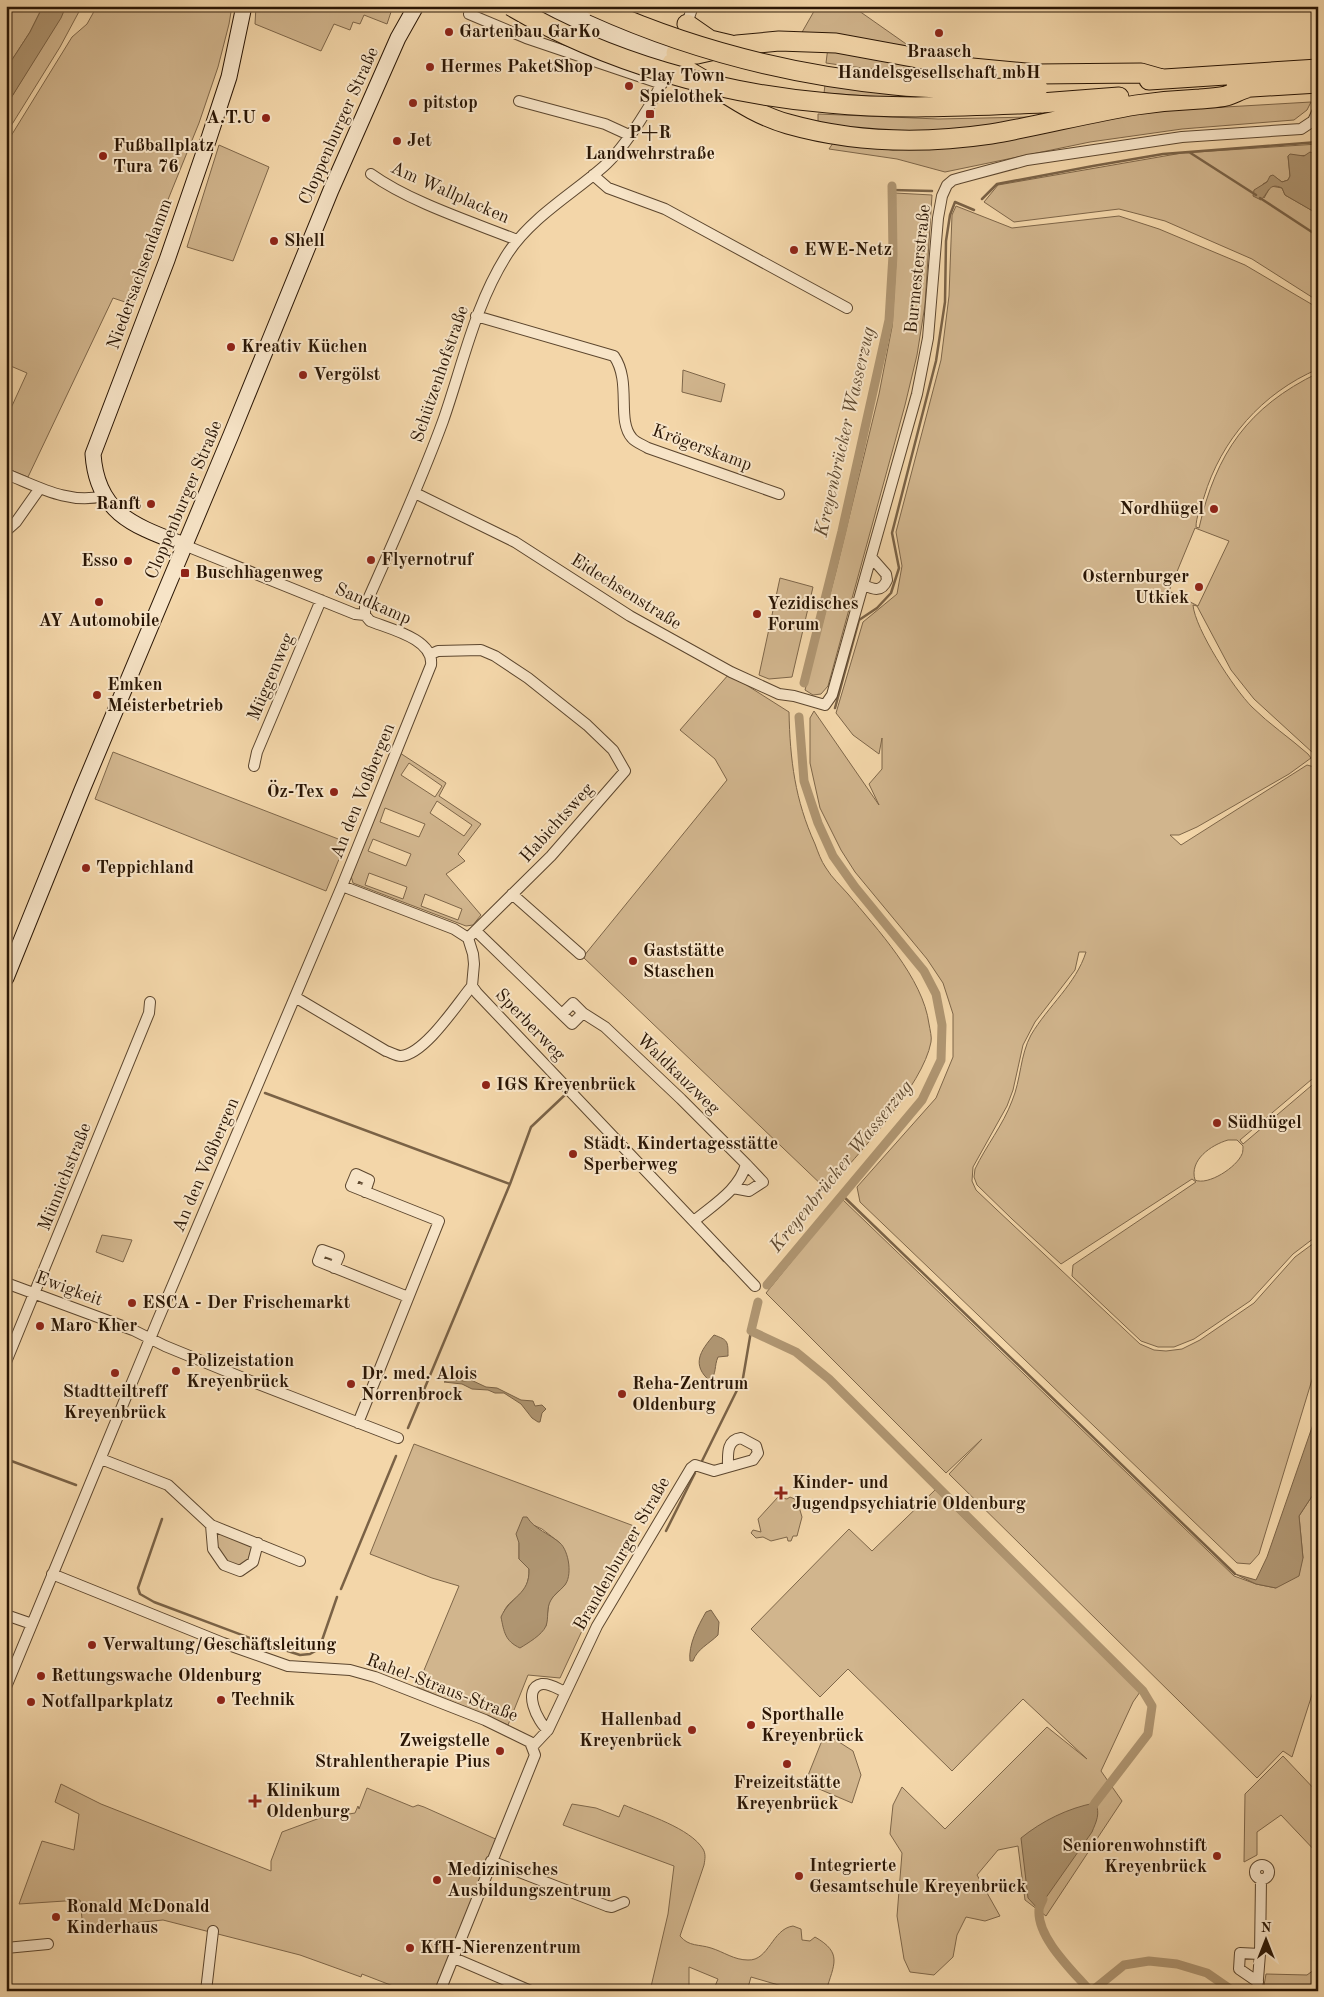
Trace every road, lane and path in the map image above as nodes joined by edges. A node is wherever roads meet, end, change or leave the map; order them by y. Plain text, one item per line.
1 (244, 6) edge
2 (406, 6) edge
3 (416, 6) edge
4 (512, 6) edge
5 (533, 6) edge
6 (558, 6) edge
7 (594, 6) edge
8 (693, 6) edge
9 (468, 14) dead end
10 (687, 24) junction
11 (398, 38) junction
12 (737, 45) junction
13 (674, 58) junction
14 (1318, 69) edge
15 (1292, 78) junction
16 (1162, 79) junction
17 (1318, 83) edge
18 (662, 84) junction
19 (1247, 88) junction
20 (1039, 95) junction
21 (519, 101) dead end
22 (1318, 110) edge
23 (629, 136) junction
24 (371, 174) dead end
25 (593, 175) junction
26 (517, 240) junction
27 (847, 308) dead end
28 (476, 316) junction
29 (6, 474) edge
30 (40, 488) junction
31 (415, 493) junction
32 (780, 494) dead end
33 (103, 496) junction
34 (6, 531) edge
35 (184, 545) junction
36 (871, 557) junction
37 (864, 585) junction
38 (321, 600) junction
39 (365, 615) junction
40 (431, 654) junction
41 (825, 705) joint
42 (254, 766) dead end
43 (342, 886) junction
44 (512, 894) junction
45 (472, 935) junction
46 (580, 954) dead end
47 (6, 978) edge
48 (472, 986) junction
49 (295, 997) junction
50 (150, 1002) dead end
51 (583, 1013) junction
52 (562, 1014) junction
53 (746, 1164) junction
54 (733, 1188) junction
55 (365, 1192) dead end
56 (694, 1221) junction
57 (334, 1268) dead end
58 (6, 1283) edge
59 (755, 1286) dead end
60 (35, 1294) junction
61 (408, 1297) junction
62 (151, 1339) junction
63 (6, 1362) edge
64 (358, 1423) junction
65 (398, 1438) dead end
66 (101, 1459) junction
67 (728, 1466) dead end
68 (212, 1525) junction
69 (258, 1543) junction
70 (300, 1560) dead end
71 (52, 1574) junction
72 (6, 1615) edge
73 (32, 1624) junction
74 (6, 1687) edge
75 (565, 1692) junction
76 (548, 1730) junction
77 (533, 1746) junction
78 (491, 1861) junction
79 (1262, 1880) dead end
80 (624, 1902) dead end
81 (212, 1931) dead end
82 (48, 1944) dead end
83 (6, 1948) edge
84 (1260, 1954) junction
85 (454, 1958) junction
86 (1257, 1986) edge
87 (206, 1991) edge
88 (440, 1991) edge
89 (531, 1991) edge

1 - 33 main road, Niedersachsendamm
2 - 11 main road, Cloppenburger Straße
3 - 11 main road, Cloppenburger Straße
4 - 20 highway, bridge
5 - 13 main road
6 - 13 main road
7 - 20 highway, bridge
8 - 10 street, Schützenhofstraße
9 - 18 street
10 - 12 highway
10 - 13 street, Schützenhofstraße
11 - 35 main road, Cloppenburger Straße
12 - 13 highway
12 - 16 highway
13 - 18 street, Schützenhofstraße
13 - 19 highway
14 - 15 highway
15 - 16 highway
15 - 17 highway
15 - 19 highway
16 - 20 highway
18 - 23 street, Schützenhofstraße
19 - 20 highway
21 - 23 street
22 - 36 street, Burmesterstraße
23 - 25 street, Schützenhofstraße
24 - 26 street, Am Wallplacken
25 - 26 street, Schützenhofstraße
25 - 27 street
26 - 28 street, Schützenhofstraße
28 - 31 street, Schützenhofstraße
28 - 32 street, Krögerskamp
29 - 30 street
30 - 33 street
30 - 34 street
31 - 39 street, Schützenhofstraße
31 - 41 street, Eidechsenstraße
33 - 35 main road
35 - 38 street, Sandkamp
35 - 47 main road, Cloppenburger Straße
36 - 37 street, Burmesterstraße
36 - 37 street
37 - 41 street, Burmesterstraße
38 - 39 street, Sandkamp
38 - 42 street, Müggenweg
39 - 40 street, Sandkamp
40 - 43 street, An den Voßbergen
40 - 44 street, Habichtsweg
43 - 45 street
43 - 49 street, An den Voßbergen
44 - 45 street, Habichtsweg
44 - 46 street
45 - 48 street, Sperberweg
45 - 52 street
48 - 49 street
48 - 56 street, Sperberweg
49 - 62 street, An den Voßbergen
50 - 60 street, Münnichstraße
51 - 52 street
51 - 52 street, Waldkauzweg
51 - 53 street, Waldkauzweg
53 - 54 street
53 - 54 street, Waldkauzweg
54 - 56 street
55 - 61 street
56 - 59 street, Sperberweg
57 - 61 street
58 - 60 street, Ewigkeit
60 - 62 street, Ewigkeit
60 - 63 street, Münnichstraße
61 - 64 street
62 - 64 street, Ewigkeit
62 - 66 street, An den Voßbergen
64 - 65 street, Ewigkeit
66 - 68 street
66 - 71 street, An den Voßbergen
67 - 75 street, Brandenburger Straße
68 - 69 street
68 - 69 street
69 - 70 street
71 - 73 street, An den Voßbergen
71 - 77 street, Rahel-Straus-Straße
72 - 73 street
73 - 74 street, An den Voßbergen
75 - 76 street, Brandenburger Straße
75 - 76 street
76 - 77 street, Brandenburger Straße
77 - 78 street
78 - 80 street
78 - 85 street
79 - 84 street
81 - 87 street
82 - 83 street
84 - 86 street
84 - 86 street
85 - 88 street
85 - 89 street

